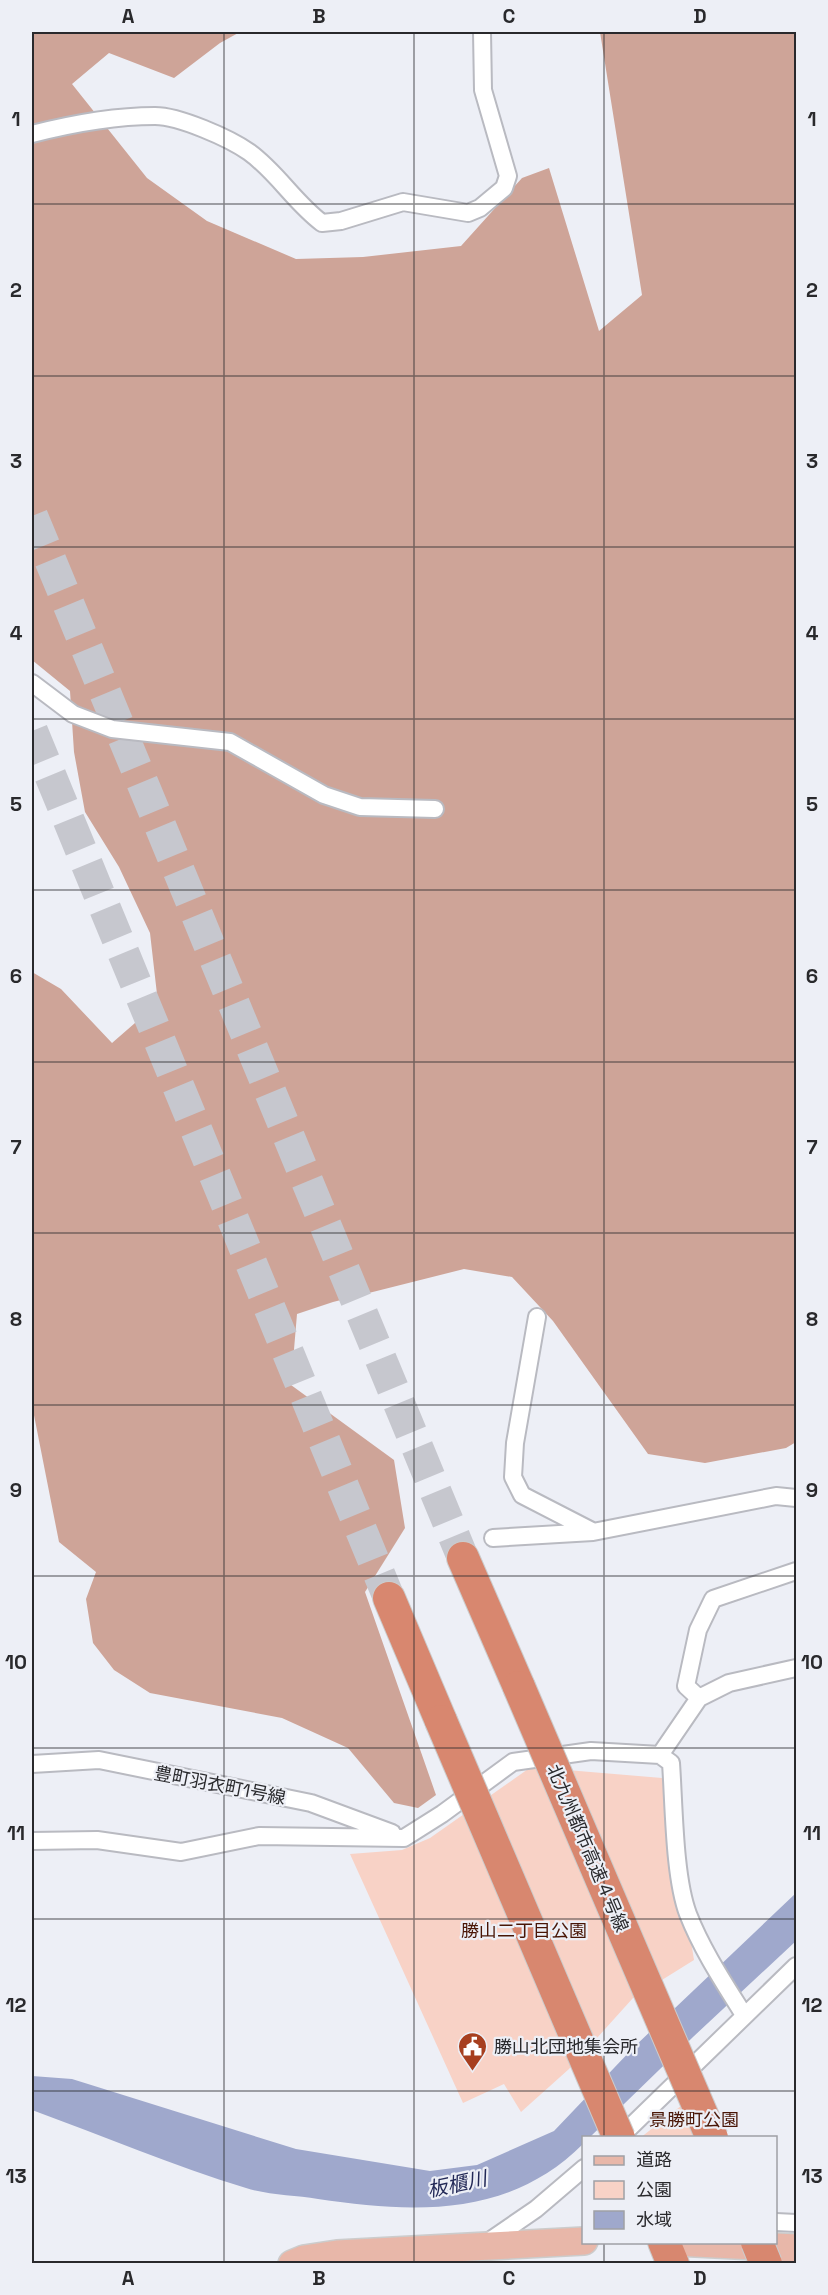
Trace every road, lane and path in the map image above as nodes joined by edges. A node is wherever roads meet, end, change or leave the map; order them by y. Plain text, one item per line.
1 (482, 32) edge
2 (32, 134) edge
3 (32, 683) edge
4 (435, 809) dead end
5 (537, 1317) dead end
6 (796, 1498) edge
7 (593, 1532) junction
8 (493, 1538) dead end
9 (463, 1558) tunnel mouth
10 (796, 1571) edge
11 (388, 1598) tunnel mouth
12 (796, 1668) edge
13 (699, 1698) junction
14 (660, 1755) junction
15 (32, 1764) edge
16 (404, 1838) junction
17 (32, 1841) edge
18 (796, 1966) edge
19 (741, 2011) junction
20 (618, 2136) edge
21 (621, 2136) edge
22 (711, 2136) edge
23 (582, 2170) edge
24 (777, 2222) edge
25 (796, 2223) edge
26 (582, 2241) edge
27 (665, 2244) edge
28 (716, 2244) edge
29 (758, 2244) edge
30 (481, 2247) junction
31 (796, 2248) edge
32 (292, 2264) edge
33 (673, 2264) edge
34 (766, 2264) edge

1 - 2 street
3 - 4 street
5 - 7 street
6 - 7 street
7 - 8 street
9 - 22 highway, 北九州都市高速４号線, bridge
10 - 13 street
11 - 20 highway, bridge
12 - 13 street
13 - 14 street
14 - 16 street
14 - 19 street
15 - 16 street, 豊町羽衣町1号線
16 - 17 street
18 - 19 street
19 - 21 street
23 - 30 street
24 - 25 street
26 - 30 main road
27 - 33 highway
28 - 31 main road
29 - 34 highway, bridge
30 - 32 main road

